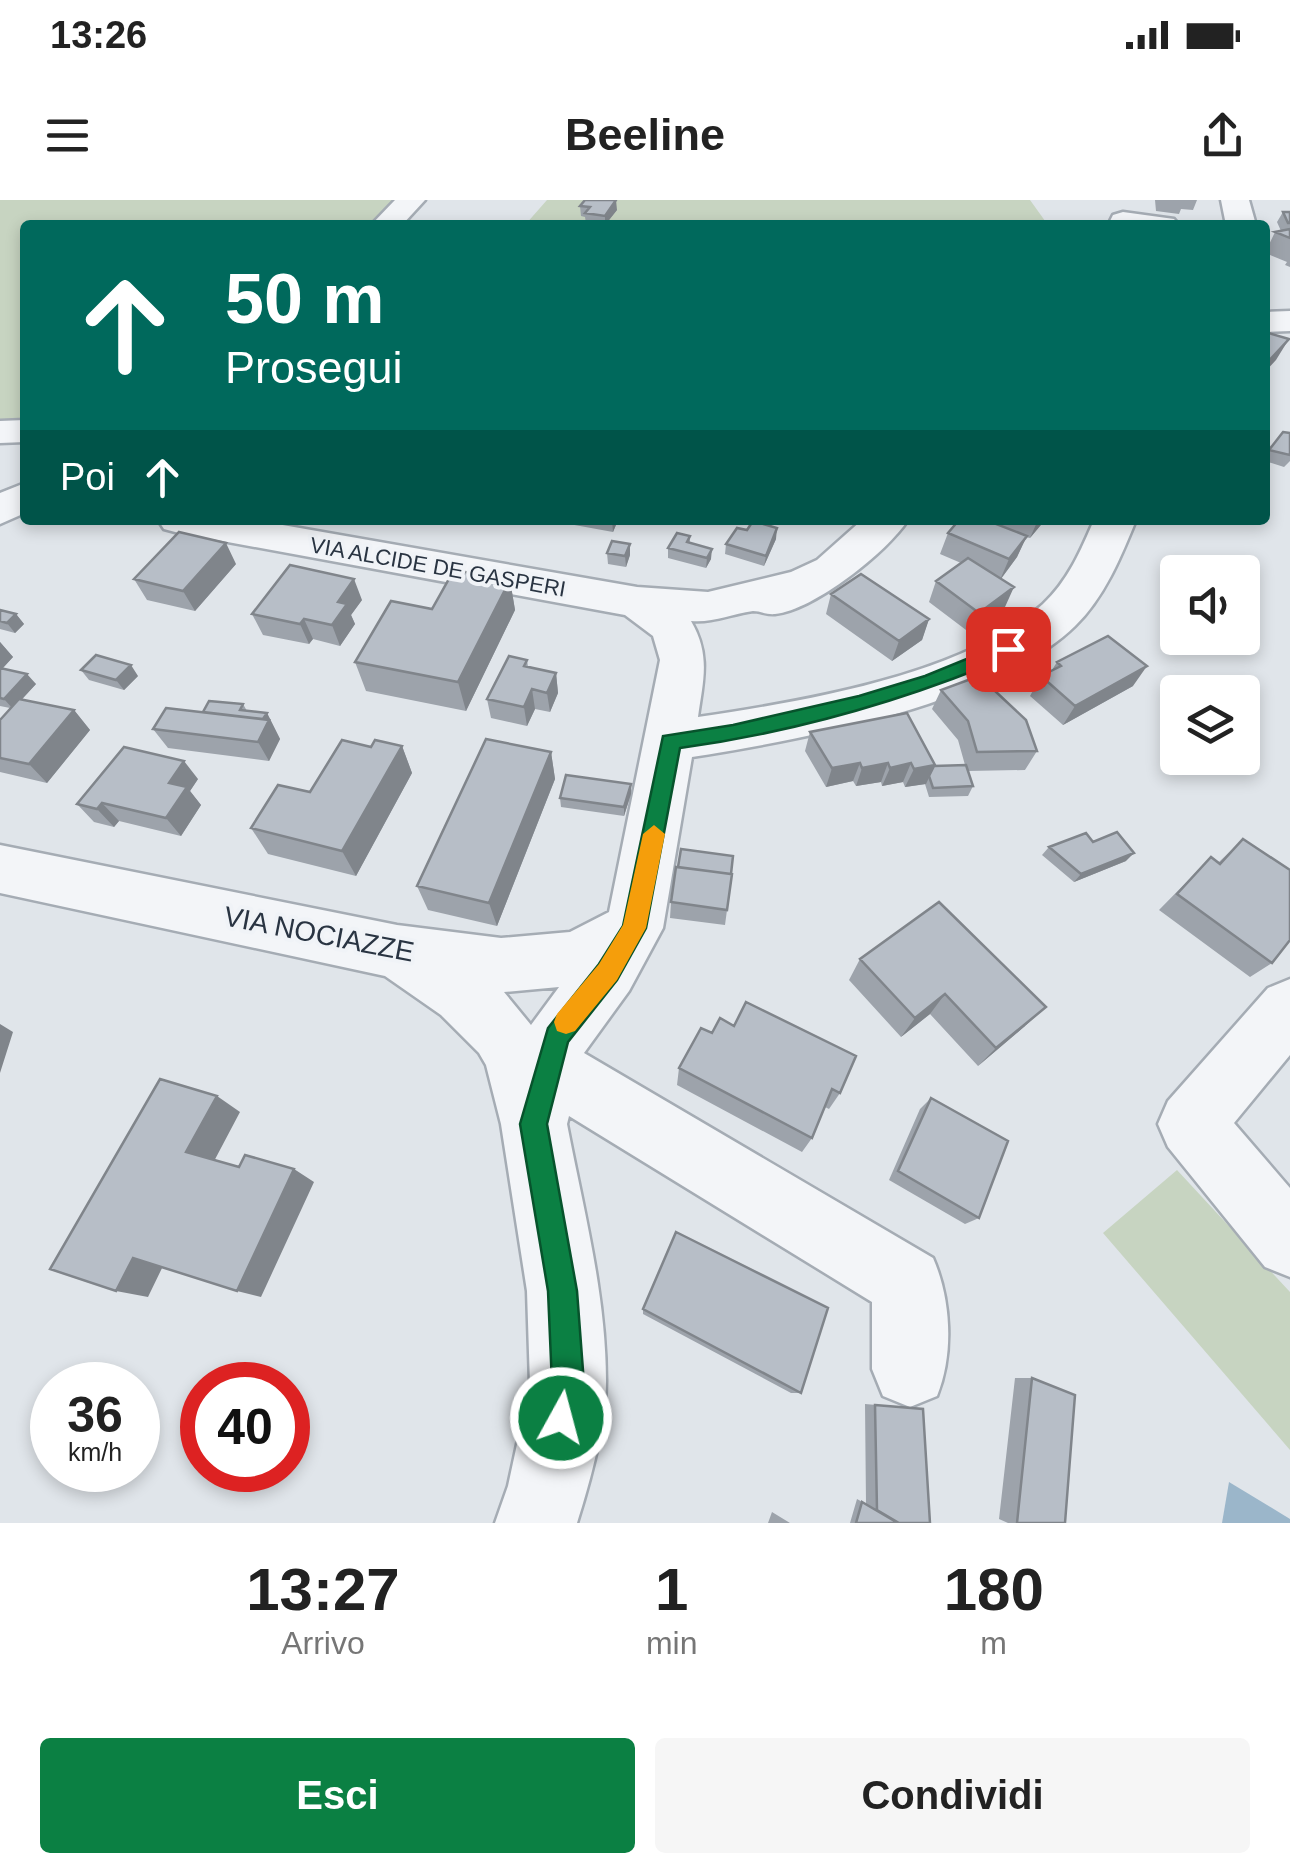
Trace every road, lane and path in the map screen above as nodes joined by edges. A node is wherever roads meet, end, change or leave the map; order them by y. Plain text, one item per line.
1 (411, 200) edge
2 (391, 220) edge
3 (208, 525) edge
4 (882, 525) edge
5 (1112, 525) edge
6 (804, 584) junction
7 (637, 602) junction
8 (683, 660) junction
9 (670, 741) junction
10 (4, 873) edge
11 (640, 904) junction
12 (398, 952) junction
13 (1290, 1008) edge
14 (550, 1069) junction
15 (1290, 1242) edge
16 (910, 1370) dead end
17 (536, 1523) edge

1 - 2 street
3 - 7 street, VIA ALCIDE DE GASPERI
4 - 6 street
5 - 9 street
6 - 7 street, VIA ALCIDE DE GASPERI
6 - 8 street
7 - 8 street
8 - 9 street
9 - 11 street
10 - 12 street, VIA NOCIAZZE
11 - 12 street, VIA NOCIAZZE
11 - 14 street
12 - 14 street
13 - 15 street
14 - 16 street
14 - 17 street

